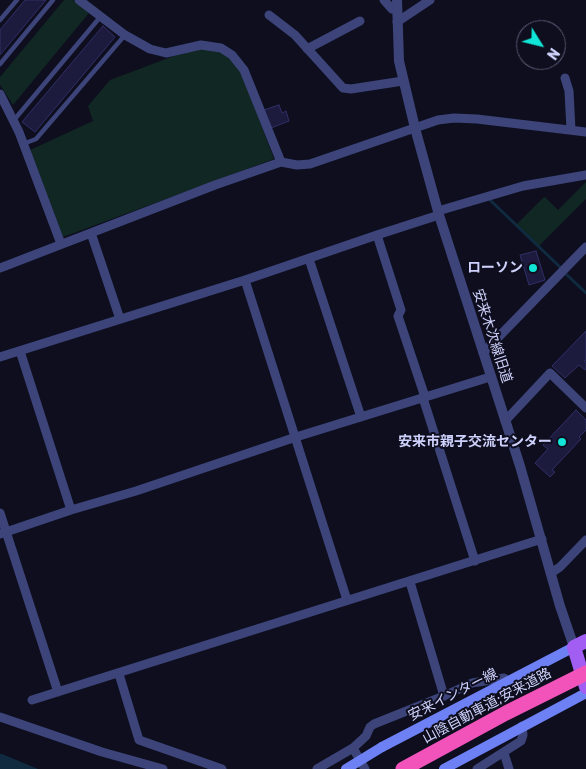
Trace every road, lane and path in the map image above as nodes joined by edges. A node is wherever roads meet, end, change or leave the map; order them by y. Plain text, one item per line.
1 (17, 0) edge
2 (53, 0) edge
3 (79, 0) edge
4 (384, 0) edge
5 (430, 0) edge
6 (397, 5) edge
7 (268, 15) dead end
8 (101, 16) junction
9 (0, 20) edge
10 (360, 21) dead end
11 (397, 22) junction
12 (125, 35) junction
13 (307, 49) junction
14 (0, 64) edge
15 (564, 78) dead end
16 (403, 81) junction
17 (0, 94) edge
18 (14, 120) junction
19 (415, 128) junction
20 (571, 130) junction
21 (586, 132) edge
22 (23, 144) junction
23 (281, 162) junction
24 (586, 175) edge
25 (439, 213) junction
26 (92, 233) junction
27 (377, 235) junction
28 (61, 244) junction
29 (586, 247) edge
30 (309, 258) junction
31 (0, 268) edge
32 (245, 280) junction
33 (120, 319) junction
34 (20, 351) junction
35 (483, 353) junction
36 (0, 357) edge
37 (490, 376) junction
38 (424, 398) junction
39 (586, 408) edge
40 (361, 418) junction
41 (505, 421) junction
42 (296, 437) junction
43 (71, 510) junction
44 (0, 513) edge
45 (3, 533) edge
46 (542, 539) junction
47 (586, 540) edge
48 (475, 560) junction
49 (551, 573) junction
50 (410, 582) junction
51 (347, 600) junction
52 (580, 644) edge
53 (586, 672) edge
54 (119, 674) junction
55 (586, 679) edge
56 (509, 682) junction
57 (586, 687) edge
58 (58, 692) junction
59 (586, 692) edge
60 (444, 696) junction
61 (32, 700) dead end
62 (0, 717) edge
63 (522, 726) junction
64 (353, 748) junction
65 (504, 753) junction
66 (163, 769) edge
67 (222, 769) edge
68 (317, 769) edge
69 (346, 769) edge
70 (365, 769) edge
71 (403, 769) edge
72 (415, 769) edge
73 (444, 769) edge
74 (477, 769) edge
75 (509, 769) edge

1 - 9 lane
2 - 14 lane
3 - 8 street
4 - 6 street
5 - 11 street
6 - 11 street, 安来木次線旧道
7 - 13 street
8 - 12 street
8 - 18 lane
10 - 13 street
11 - 16 street, 安来木次線旧道
12 - 22 lane
12 - 23 street
13 - 16 street
15 - 20 street
16 - 19 street, 安来木次線旧道
17 - 18 street
18 - 22 street
19 - 20 street
19 - 23 street
19 - 25 street, 安来木次線旧道
20 - 21 street
22 - 28 street
23 - 26 street
24 - 25 street
25 - 27 street
25 - 35 street, 安来木次線旧道
26 - 28 street
26 - 33 street
27 - 30 street
27 - 38 street
28 - 31 street
29 - 35 street
30 - 32 street
30 - 40 street
32 - 33 street
32 - 42 street
33 - 34 street
34 - 36 street
34 - 43 street
35 - 37 street, 安来木次線旧道
37 - 38 street
37 - 41 street, 安来木次線旧道
38 - 40 street
38 - 48 street
39 - 41 street
40 - 42 street
41 - 46 street, 安来木次線旧道
42 - 43 street
42 - 51 street
43 - 45 street
44 - 45 street
45 - 58 street
46 - 48 street
46 - 49 street, 安来木次線旧道
47 - 49 street
48 - 50 street
49 - 52 street, 安来木次線旧道
50 - 51 street
50 - 60 street
51 - 54 street
52 - 56 main road, 安来インター線
52 - 57 main road
53 - 71 highway, 山陰自動車道;安来道路, bridge
54 - 58 street
54 - 67 street
55 - 72 highway, 山陰自動車道;安来道路
56 - 60 street
56 - 69 main road, 安来インター線, bridge
58 - 61 street
59 - 63 main road
60 - 64 street
62 - 66 street
63 - 65 street
63 - 73 main road
64 - 68 street
64 - 70 street
65 - 74 street
65 - 75 street

